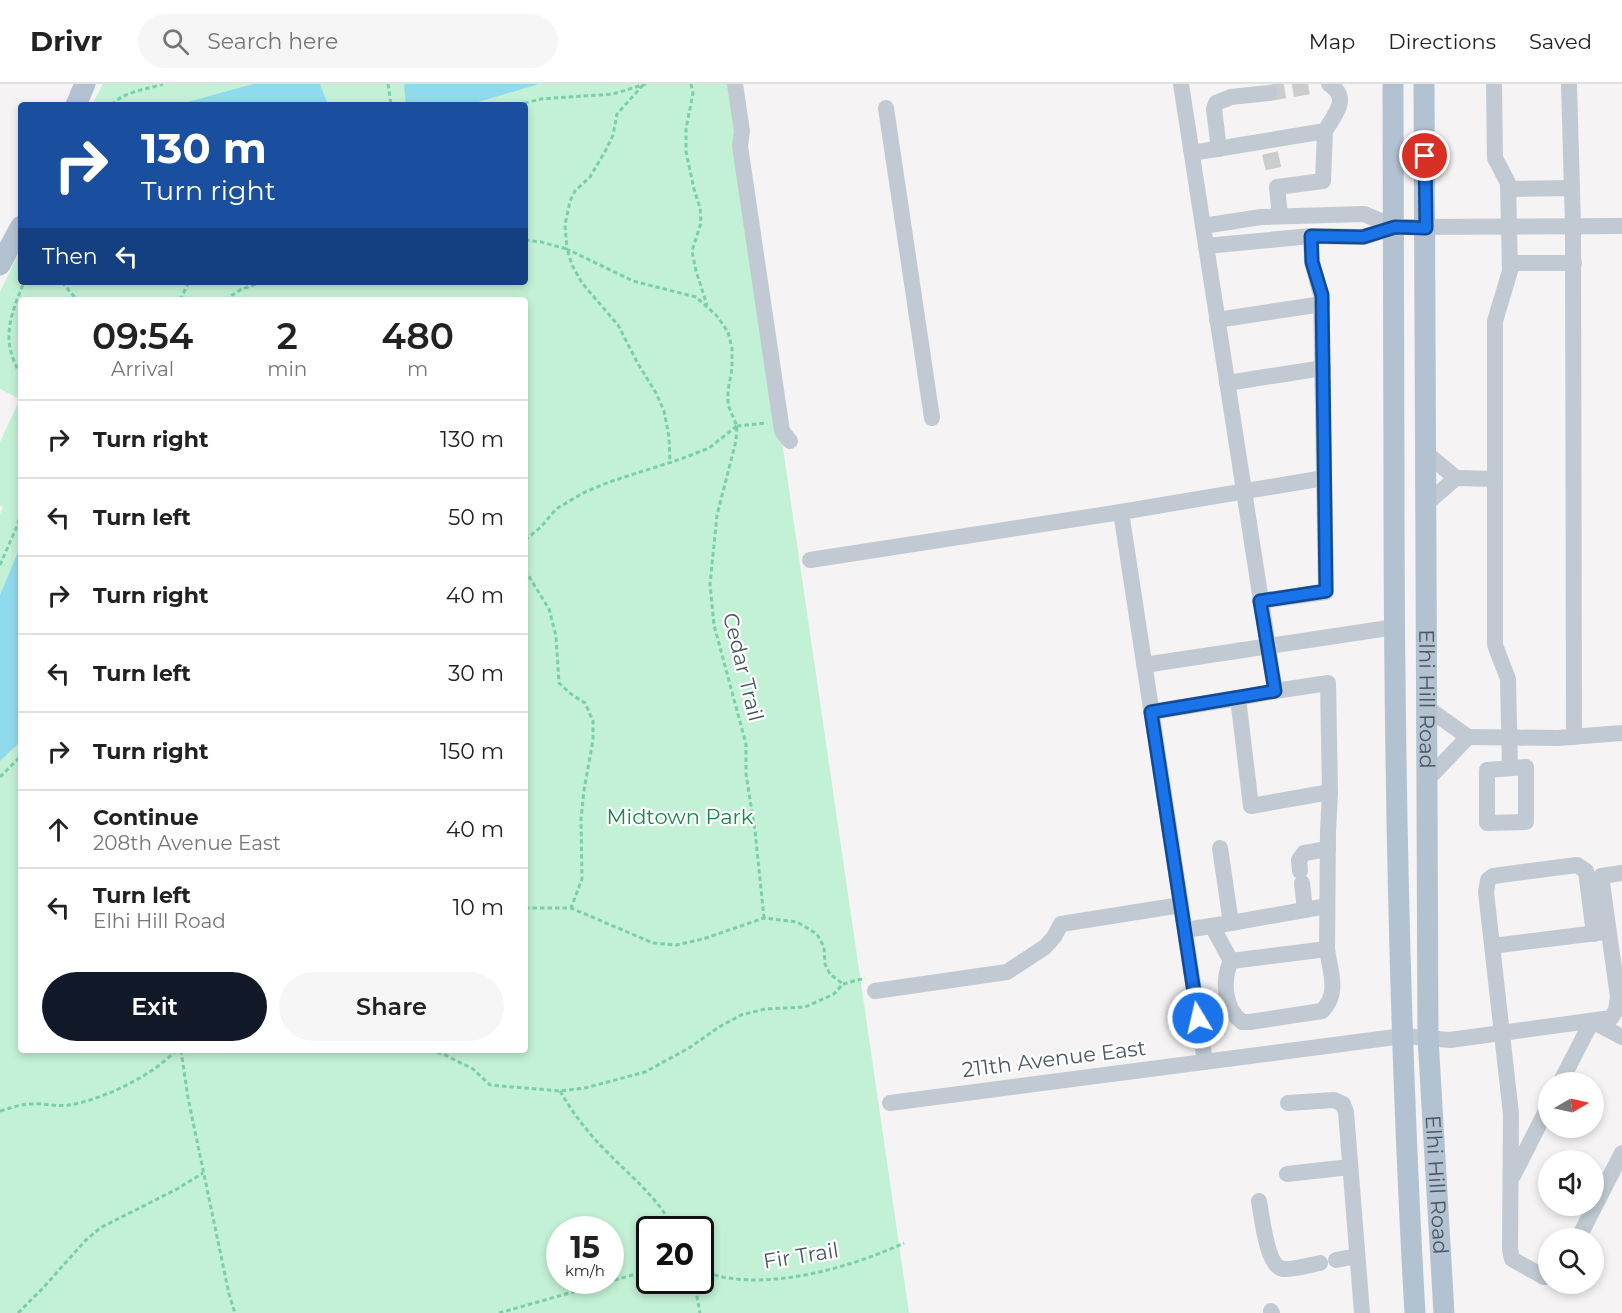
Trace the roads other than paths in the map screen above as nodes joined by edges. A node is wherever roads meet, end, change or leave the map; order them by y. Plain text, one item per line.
1 (85, 84) edge
2 (735, 84) edge
3 (1182, 84) edge
4 (1329, 84) edge
5 (1393, 84) edge
6 (1424, 84) edge
7 (1494, 84) edge
8 (1569, 84) edge
9 (1269, 93) tunnel mouth
10 (77, 102) edge
11 (886, 108) dead end
12 (1325, 130) junction
13 (1219, 149) junction
14 (1192, 153) junction
15 (1572, 188) junction
16 (1508, 189) junction
17 (1281, 216) junction
18 (1203, 226) junction
19 (1573, 226) junction
20 (1622, 226) edge
21 (1395, 227) junction
22 (1509, 227) junction
23 (1426, 228) junction
24 (18, 232) edge
25 (1311, 236) junction
26 (1206, 246) junction
27 (1510, 263) junction
28 (1574, 263) junction
29 (0, 265) edge
30 (1322, 304) junction
31 (1217, 320) junction
32 (1323, 368) junction
33 (1227, 383) junction
34 (932, 418) dead end
35 (790, 441) dead end
36 (1426, 453) junction
37 (1324, 478) junction
38 (1456, 478) junction
39 (1495, 479) junction
40 (1243, 492) junction
41 (1426, 504) junction
42 (1121, 512) junction
43 (810, 560) dead end
44 (1260, 601) junction
45 (1395, 627) junction
46 (1267, 645) junction
47 (1144, 665) junction
48 (1275, 691) junction
49 (1238, 698) junction
50 (1426, 707) junction
51 (1151, 712) junction
52 (1622, 732) edge
53 (1468, 737) junction
54 (1574, 738) junction
55 (1510, 739) junction
56 (1510, 768) dead end
57 (1426, 781) junction
58 (1330, 792) junction
59 (1220, 848) dead end
60 (1328, 849) junction
61 (1622, 873) edge
62 (1181, 905) junction
63 (1327, 906) junction
64 (1305, 910) junction
65 (1231, 923) junction
66 (1212, 926) junction
67 (1185, 930) junction
68 (1601, 933) junction
69 (1492, 946) junction
70 (1327, 949) junction
71 (1231, 961) junction
72 (874, 983) road end
73 (1592, 1021) junction
74 (1501, 1034) junction
75 (1402, 1036) junction
76 (1622, 1037) edge
77 (1428, 1038) junction
78 (1205, 1062) junction
79 (1566, 1072) edge
80 (890, 1103) dead end
81 (1288, 1103) dead end
82 (1538, 1127) edge
83 (1622, 1153) edge
84 (1350, 1167) junction
85 (1287, 1174) dead end
86 (1511, 1181) junction
87 (1258, 1201) dead end
88 (1584, 1228) edge
89 (1357, 1256) junction
90 (1538, 1274) edge
91 (1362, 1313) edge
92 (1415, 1313) edge
93 (1444, 1313) edge

1 - 10 main road
2 - 35 street
3 - 14 street
4 - 12 street
5 - 21 main road, Elhi Hill Road
6 - 23 main road, Elhi Hill Road
7 - 16 street
8 - 15 street
9 - 13 street
11 - 34 street
12 - 13 street
12 - 17 street
13 - 14 street
14 - 18 street
15 - 16 street
15 - 19 street
16 - 22 street
17 - 18 street
17 - 21 street
18 - 26 street
19 - 20 street
19 - 22 street
19 - 28 street
21 - 23 street
21 - 25 street
21 - 45 main road, Elhi Hill Road
22 - 23 street
22 - 27 street
23 - 36 main road, Elhi Hill Road
24 - 29 main road
25 - 26 street
25 - 30 street
26 - 31 street
27 - 28 street
27 - 39 street
28 - 54 street
30 - 31 street
30 - 32 street
31 - 33 street
32 - 33 street
32 - 37 street
33 - 40 street
36 - 38 street
36 - 41 main road, Elhi Hill Road
37 - 40 street
37 - 44 street
38 - 39 street
38 - 41 street
39 - 55 street
40 - 42 street
40 - 44 street
41 - 50 main road, Elhi Hill Road
42 - 43 street
42 - 47 street
44 - 46 street
45 - 46 street
45 - 75 main road, Elhi Hill Road
46 - 47 street
46 - 48 street
47 - 51 street
48 - 49 street
48 - 58 street
49 - 51 street
49 - 58 street
50 - 53 street
50 - 57 main road, Elhi Hill Road
51 - 62 street
52 - 54 street
53 - 55 street
53 - 57 street
54 - 55 street
55 - 56 street
57 - 77 main road, Elhi Hill Road
58 - 60 street
59 - 65 street
60 - 63 street
60 - 64 street
61 - 68 street
62 - 67 street
62 - 72 street
63 - 64 street
63 - 70 street
64 - 65 street
65 - 66 street
66 - 67 street
66 - 71 street
67 - 78 street
68 - 69 street
68 - 69 street
68 - 73 street, 211th Avenue East
69 - 74 street
70 - 71 street
70 - 71 street
73 - 74 street, 211th Avenue East
73 - 76 street
73 - 79 street
74 - 77 street, 211th Avenue East
74 - 86 street
75 - 77 street, 211th Avenue East
75 - 78 street, 211th Avenue East
75 - 92 main road, Elhi Hill Road
77 - 93 main road, Elhi Hill Road
78 - 80 street, 211th Avenue East
81 - 84 street
82 - 86 street
83 - 88 street
84 - 85 street
84 - 89 street
86 - 90 street
87 - 89 street
89 - 91 street

